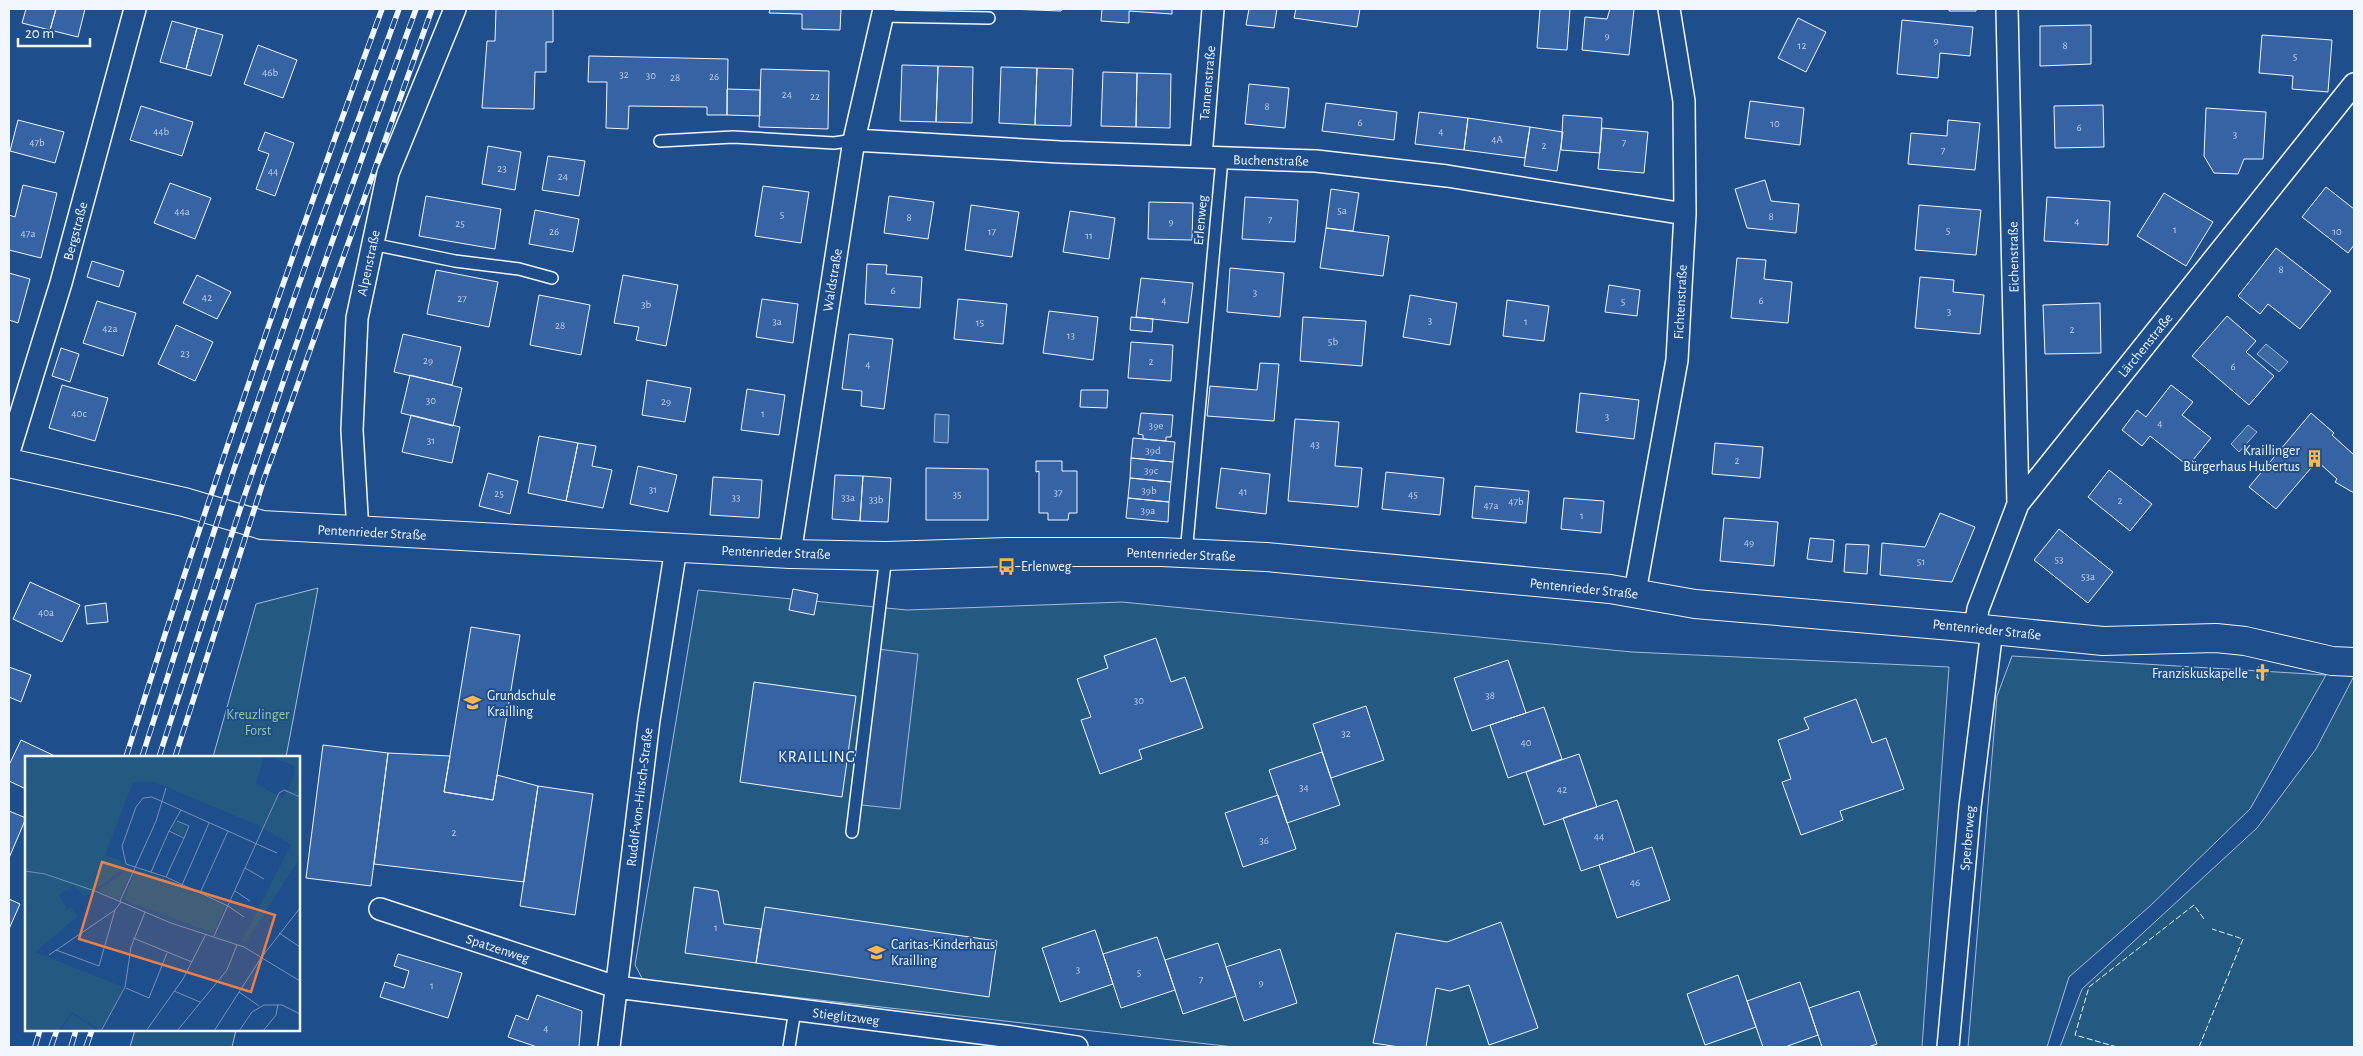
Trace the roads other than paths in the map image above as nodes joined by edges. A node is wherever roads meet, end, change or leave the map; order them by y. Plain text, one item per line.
1 (135, 9) edge
2 (455, 9) edge
3 (1214, 9) edge
4 (1669, 9) edge
5 (2007, 9) edge
6 (883, 13) edge
7 (989, 18) dead end
8 (2354, 84) edge
9 (660, 140) dead end
10 (854, 140) junction
11 (1201, 158) junction
12 (1222, 159) junction
13 (1686, 214) junction
14 (372, 244) junction
15 (552, 278) dead end
16 (9, 452) edge
17 (9, 463) edge
18 (2018, 504) junction
19 (358, 532) junction
20 (676, 548) junction
21 (790, 554) junction
22 (1186, 554) junction
23 (886, 556) junction
24 (1635, 592) junction
25 (1983, 629) junction
26 (2354, 662) edge
27 (852, 832) dead end
28 (380, 909) dead end
29 (616, 988) junction
30 (795, 1010) junction
31 (1011, 1042) edge
32 (608, 1047) edge
33 (789, 1047) edge
34 (1077, 1047) edge
35 (1948, 1047) edge

1 - 16 street, Bergstraße
2 - 14 street, Alpenstraße
3 - 11 street, Tannenstraße
4 - 13 street, Fichtenstraße
5 - 18 street, Eichenstraße
6 - 7 lane
6 - 10 street, Waldstraße
8 - 18 street, Lärchenstraße
9 - 10 lane
10 - 11 street, Buchenstraße
10 - 21 street, Waldstraße
11 - 12 street, Buchenstraße
12 - 13 street, Buchenstraße
12 - 22 lane, Erlenweg
13 - 24 street, Fichtenstraße
14 - 15 lane
14 - 19 street, Alpenstraße
17 - 19 street, Pentenrieder Straße
18 - 25 street, Lärchenstraße
19 - 20 street, Pentenrieder Straße
20 - 21 street, Pentenrieder Straße
20 - 29 street, Rudolf-von-Hirsch-Straße
21 - 23 street, Pentenrieder Straße
22 - 23 street, Pentenrieder Straße
22 - 24 street, Pentenrieder Straße
23 - 27 lane
24 - 25 street, Pentenrieder Straße
25 - 26 street, Pentenrieder Straße
25 - 35 street, Sperberweg
28 - 29 street, Spatzenweg
29 - 30 street, Stieglitzweg
29 - 32 street, Rudolf-von-Hirsch-Straße
30 - 31 street, Stieglitzweg
30 - 33 lane
31 - 34 street, Stieglitzweg

